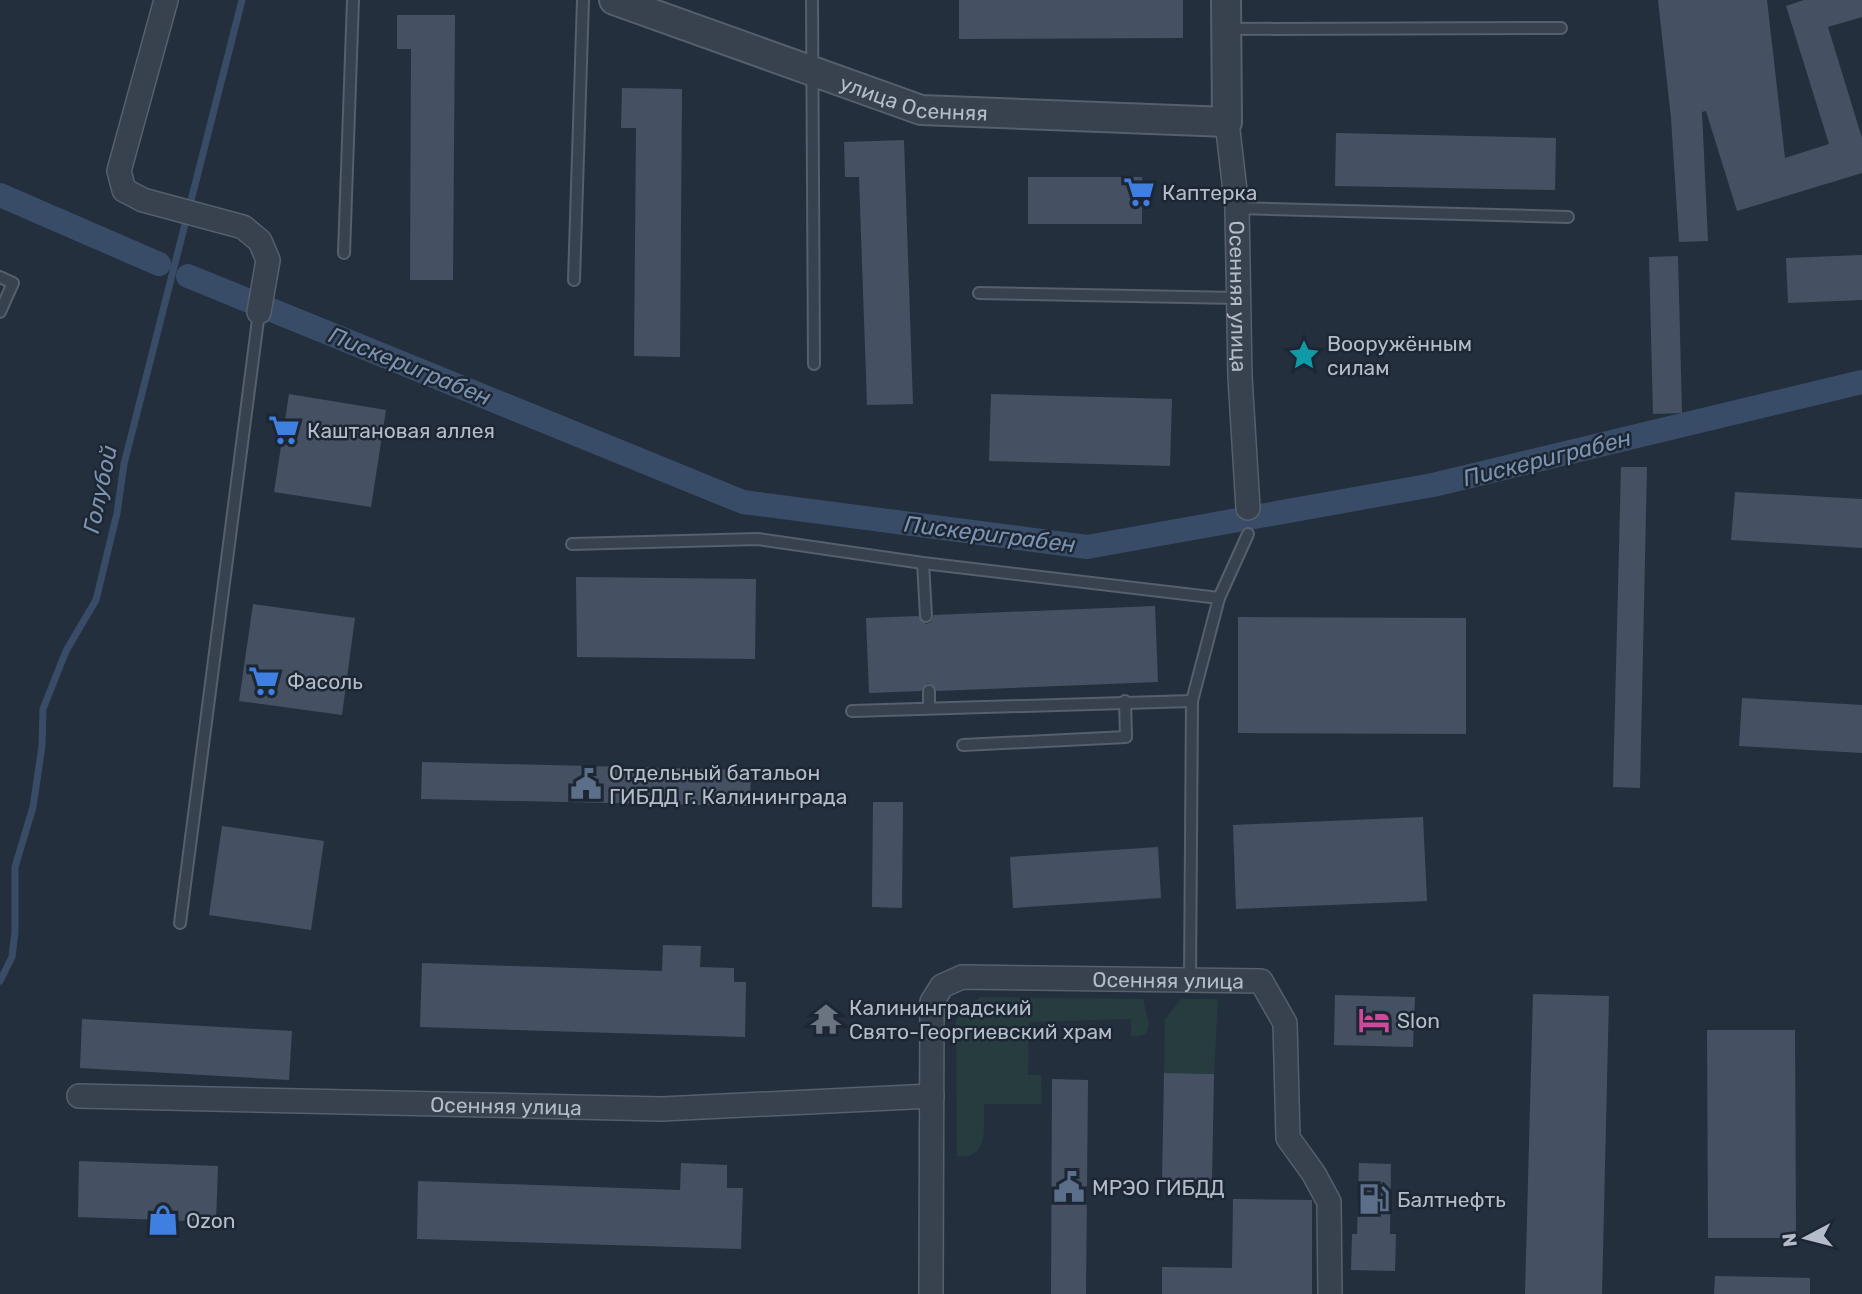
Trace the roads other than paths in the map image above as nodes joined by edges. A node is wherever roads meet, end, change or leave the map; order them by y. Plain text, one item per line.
1 (166, 0) edge
2 (353, 0) edge
3 (583, 0) edge
4 (614, 0) edge
5 (812, 0) edge
6 (1226, 0) edge
7 (1561, 28) dead end
8 (1226, 29) junction
9 (811, 68) junction
10 (1227, 122) junction
11 (1237, 208) junction
12 (1568, 217) dead end
13 (344, 253) dead end
14 (0, 277) edge
15 (574, 280) dead end
16 (979, 293) dead end
17 (1238, 298) junction
18 (260, 304) joint
19 (0, 312) edge
20 (814, 364) dead end
21 (1248, 508) dead end
22 (1248, 534) dead end
23 (572, 544) dead end
24 (923, 563) junction
25 (1219, 598) junction
26 (926, 616) dead end
27 (929, 691) dead end
28 (1125, 701) junction
29 (1192, 701) junction
30 (929, 708) junction
31 (852, 711) dead end
32 (963, 745) dead end
33 (180, 923) dead end
34 (1189, 980) junction
35 (79, 1096) dead end
36 (932, 1096) junction
37 (931, 1294) edge
38 (1330, 1294) edge

1 - 18 street
2 - 13 lane
3 - 15 lane
4 - 9 street, улица Осенняя
5 - 9 lane
6 - 8 street, Осенняя улица
7 - 8 lane
8 - 10 street, Осенняя улица
9 - 10 street, улица Осенняя
9 - 20 lane
10 - 11 street, Осенняя улица
11 - 12 lane
11 - 17 street, Осенняя улица
14 - 19 lane
16 - 17 lane
17 - 21 street, Осенняя улица
18 - 33 lane
22 - 25 lane
23 - 24 lane
24 - 25 lane
24 - 26 lane
25 - 29 lane
27 - 30 lane
28 - 29 lane
28 - 30 lane
28 - 32 lane
29 - 34 lane
30 - 31 lane
34 - 36 street, Осенняя улица
34 - 38 street, Осенняя улица
35 - 36 street, Осенняя улица
36 - 37 street, Осенняя улица

